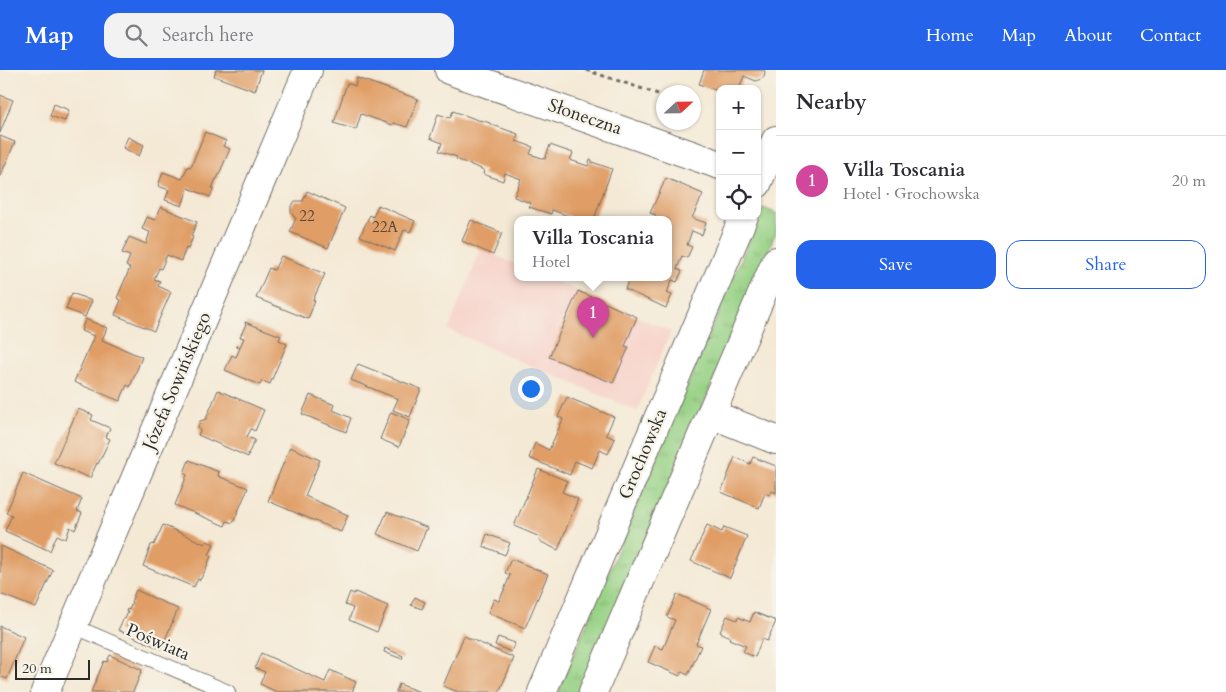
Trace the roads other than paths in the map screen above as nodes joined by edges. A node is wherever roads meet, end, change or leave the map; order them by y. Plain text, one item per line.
1 (308, 70) edge
2 (450, 70) edge
3 (776, 140) edge
4 (716, 163) edge
5 (761, 175) edge
6 (742, 220) edge
7 (776, 261) edge
8 (711, 414) junction
9 (776, 440) edge
10 (73, 626) junction
11 (45, 692) edge
12 (228, 692) edge
13 (542, 692) edge
14 (593, 692) edge

1 - 10 street, Józefa Sowińskiego
2 - 4 street, Słoneczna
3 - 5 street
6 - 13 street, Grochowska
7 - 8 street
8 - 9 street
8 - 14 street
10 - 11 street, Józefa Sowińskiego
10 - 12 lane, Poświata

